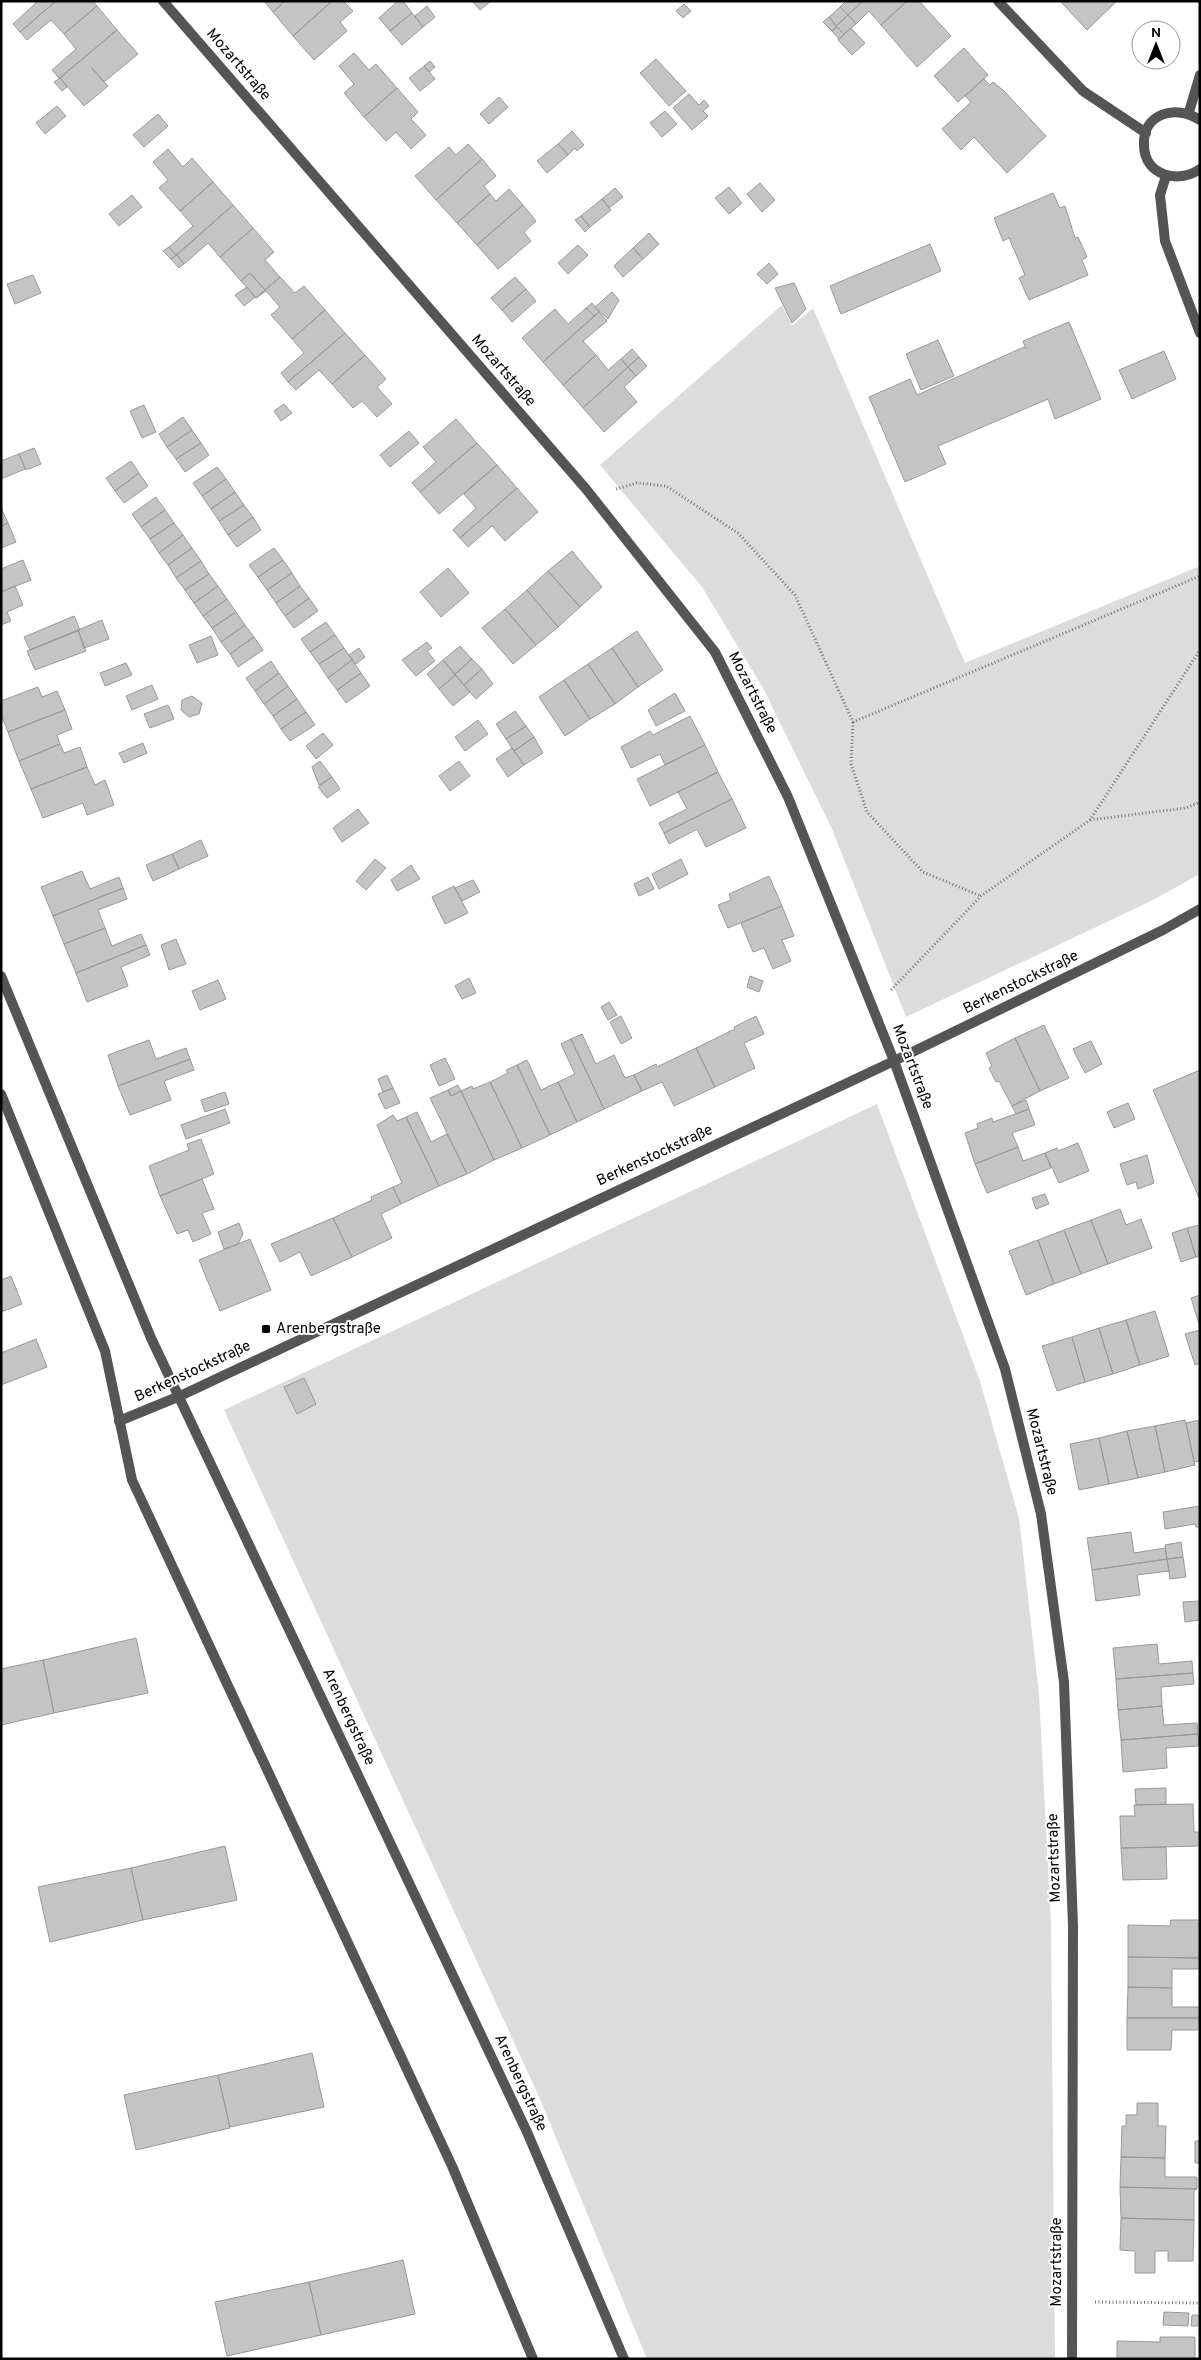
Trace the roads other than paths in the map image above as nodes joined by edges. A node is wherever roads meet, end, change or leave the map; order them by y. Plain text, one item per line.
1 (163, 1) edge
2 (998, 1) edge
3 (1200, 75) edge
4 (1189, 112) junction
5 (1200, 120) edge
6 (1146, 133) junction
7 (1200, 168) edge
8 (1166, 176) junction
9 (1200, 333) edge
10 (1200, 909) edge
11 (1, 976) edge
12 (894, 1061) junction
13 (1, 1094) edge
14 (180, 1396) junction
15 (119, 1422) junction
16 (533, 2359) edge
17 (624, 2359) edge
18 (1072, 2359) edge

1 - 12 street, Mozartstraße
2 - 6 street
3 - 4 street
4 - 5 street
4 - 6 street
6 - 8 street
7 - 8 street
8 - 9 street
10 - 12 street, Berkenstockstraße
11 - 14 street, Arenbergstraße
12 - 14 street, Berkenstockstraße
12 - 18 street, Mozartstraße
13 - 15 street
14 - 15 street, Berkenstockstraße
14 - 17 street, Arenbergstraße
15 - 16 street

